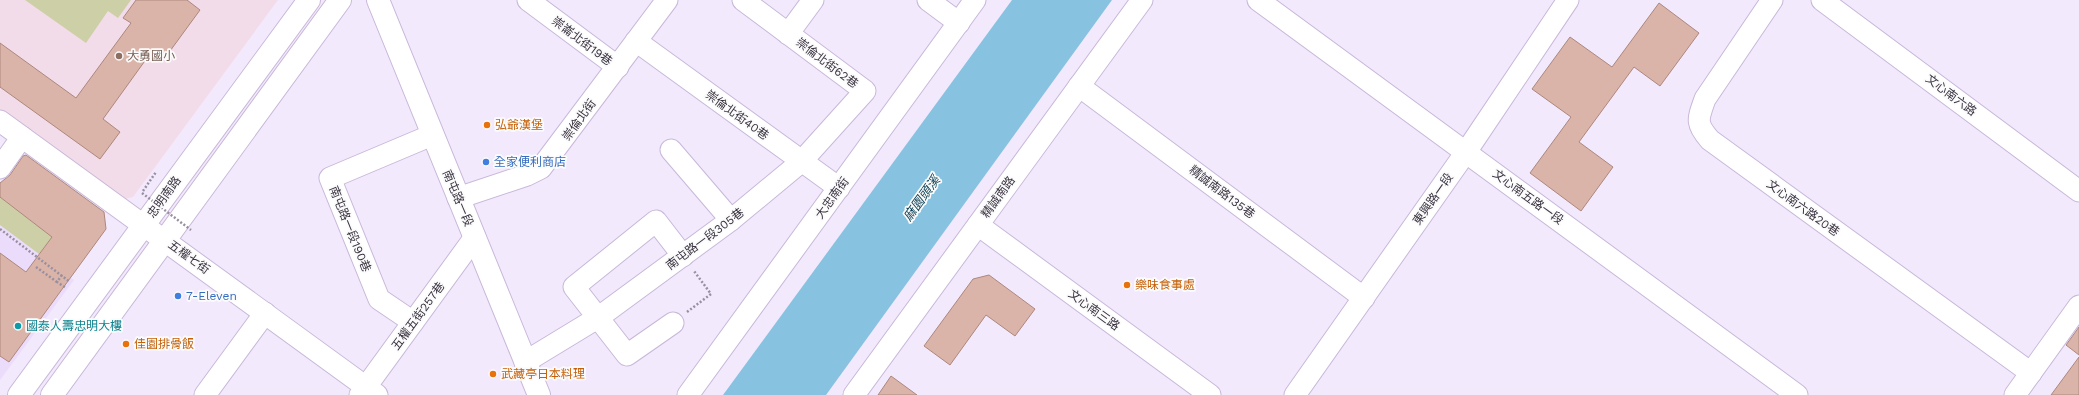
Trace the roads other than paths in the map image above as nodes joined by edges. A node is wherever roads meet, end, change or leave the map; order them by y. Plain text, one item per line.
1 (308, 0) edge
2 (340, 0) edge
3 (378, 0) edge
4 (528, 0) edge
5 (667, 0) edge
6 (743, 0) edge
7 (813, 0) edge
8 (928, 0) edge
9 (975, 0) edge
10 (1142, 0) edge
11 (1258, 0) edge
12 (1568, 0) edge
13 (1772, 0) edge
14 (1822, 0) edge
15 (959, 23) junction
16 (788, 34) junction
17 (636, 41) junction
18 (618, 67) junction
19 (1079, 86) junction
20 (865, 92) joint
21 (0, 121) edge
22 (432, 135) junction
23 (22, 137) junction
24 (671, 150) dead end
25 (1466, 152) junction
26 (802, 162) junction
27 (0, 168) edge
28 (839, 188) junction
29 (2079, 190) edge
30 (458, 198) junction
31 (731, 220) junction
32 (978, 225) junction
33 (143, 226) junction
34 (475, 237) junction
35 (165, 240) junction
36 (683, 256) junction
37 (1364, 298) junction
38 (2079, 306) edge
39 (265, 313) junction
40 (599, 317) junction
41 (413, 322) junction
42 (673, 323) road end
43 (525, 362) junction
44 (2031, 373) junction
45 (368, 392) edge
46 (20, 395) edge
47 (52, 395) edge
48 (205, 395) edge
49 (539, 395) edge
50 (688, 395) edge
51 (854, 395) edge
52 (1210, 395) edge
53 (1295, 395) edge
54 (1797, 395) edge
55 (2015, 395) edge

1 - 33 main road, 忠明南路
2 - 35 main road
3 - 22 main road, 南屯路一段
4 - 18 street, 崇崙北街19巷
5 - 17 street, 崇倫北街
6 - 16 street, 崇倫北街62巷
7 - 16 street, 崇倫北街62巷
8 - 15 street
9 - 15 street, 大忠南街
10 - 19 street, 精誠南路
11 - 25 street, 文心南五路一段
12 - 25 street, 東興路一段
13 - 44 street, 文心南六路20巷
14 - 29 street, 文心南六路
15 - 28 street, 大忠南街
16 - 20 street, 崇倫北街62巷
17 - 18 street, 崇倫北街
17 - 26 street, 崇倫北街40巷
18 - 30 street, 崇倫北街
19 - 32 street, 精誠南路
19 - 37 street, 精誠南路135巷
20 - 26 street, 南屯路一段305巷
21 - 23 street, 五權七街
22 - 30 main road, 南屯路一段
22 - 41 street, 南屯路一段190巷
23 - 27 street
23 - 33 street, 五權七街
24 - 31 street
25 - 37 street, 東興路一段
25 - 54 street, 文心南五路一段
26 - 28 street, 崇倫北街40巷
26 - 31 street, 南屯路一段305巷
28 - 50 street, 大忠南街
30 - 34 main road, 南屯路一段
31 - 36 street, 南屯路一段305巷
32 - 51 street, 精誠南路
32 - 52 street, 文心南三路
33 - 35 street, 五權七街
33 - 46 main road, 忠明南路
34 - 41 street, 五權五街257巷
34 - 43 main road, 南屯路一段
35 - 39 street, 五權七街
35 - 47 main road
36 - 40 street, 南屯路一段305巷
36 - 40 street
37 - 53 street, 東興路一段
38 - 44 street
39 - 45 street, 五權七街
39 - 48 street
40 - 42 street
40 - 43 street, 南屯路一段305巷
41 - 45 street, 五權五街257巷
43 - 49 main road, 南屯路一段
44 - 55 street

